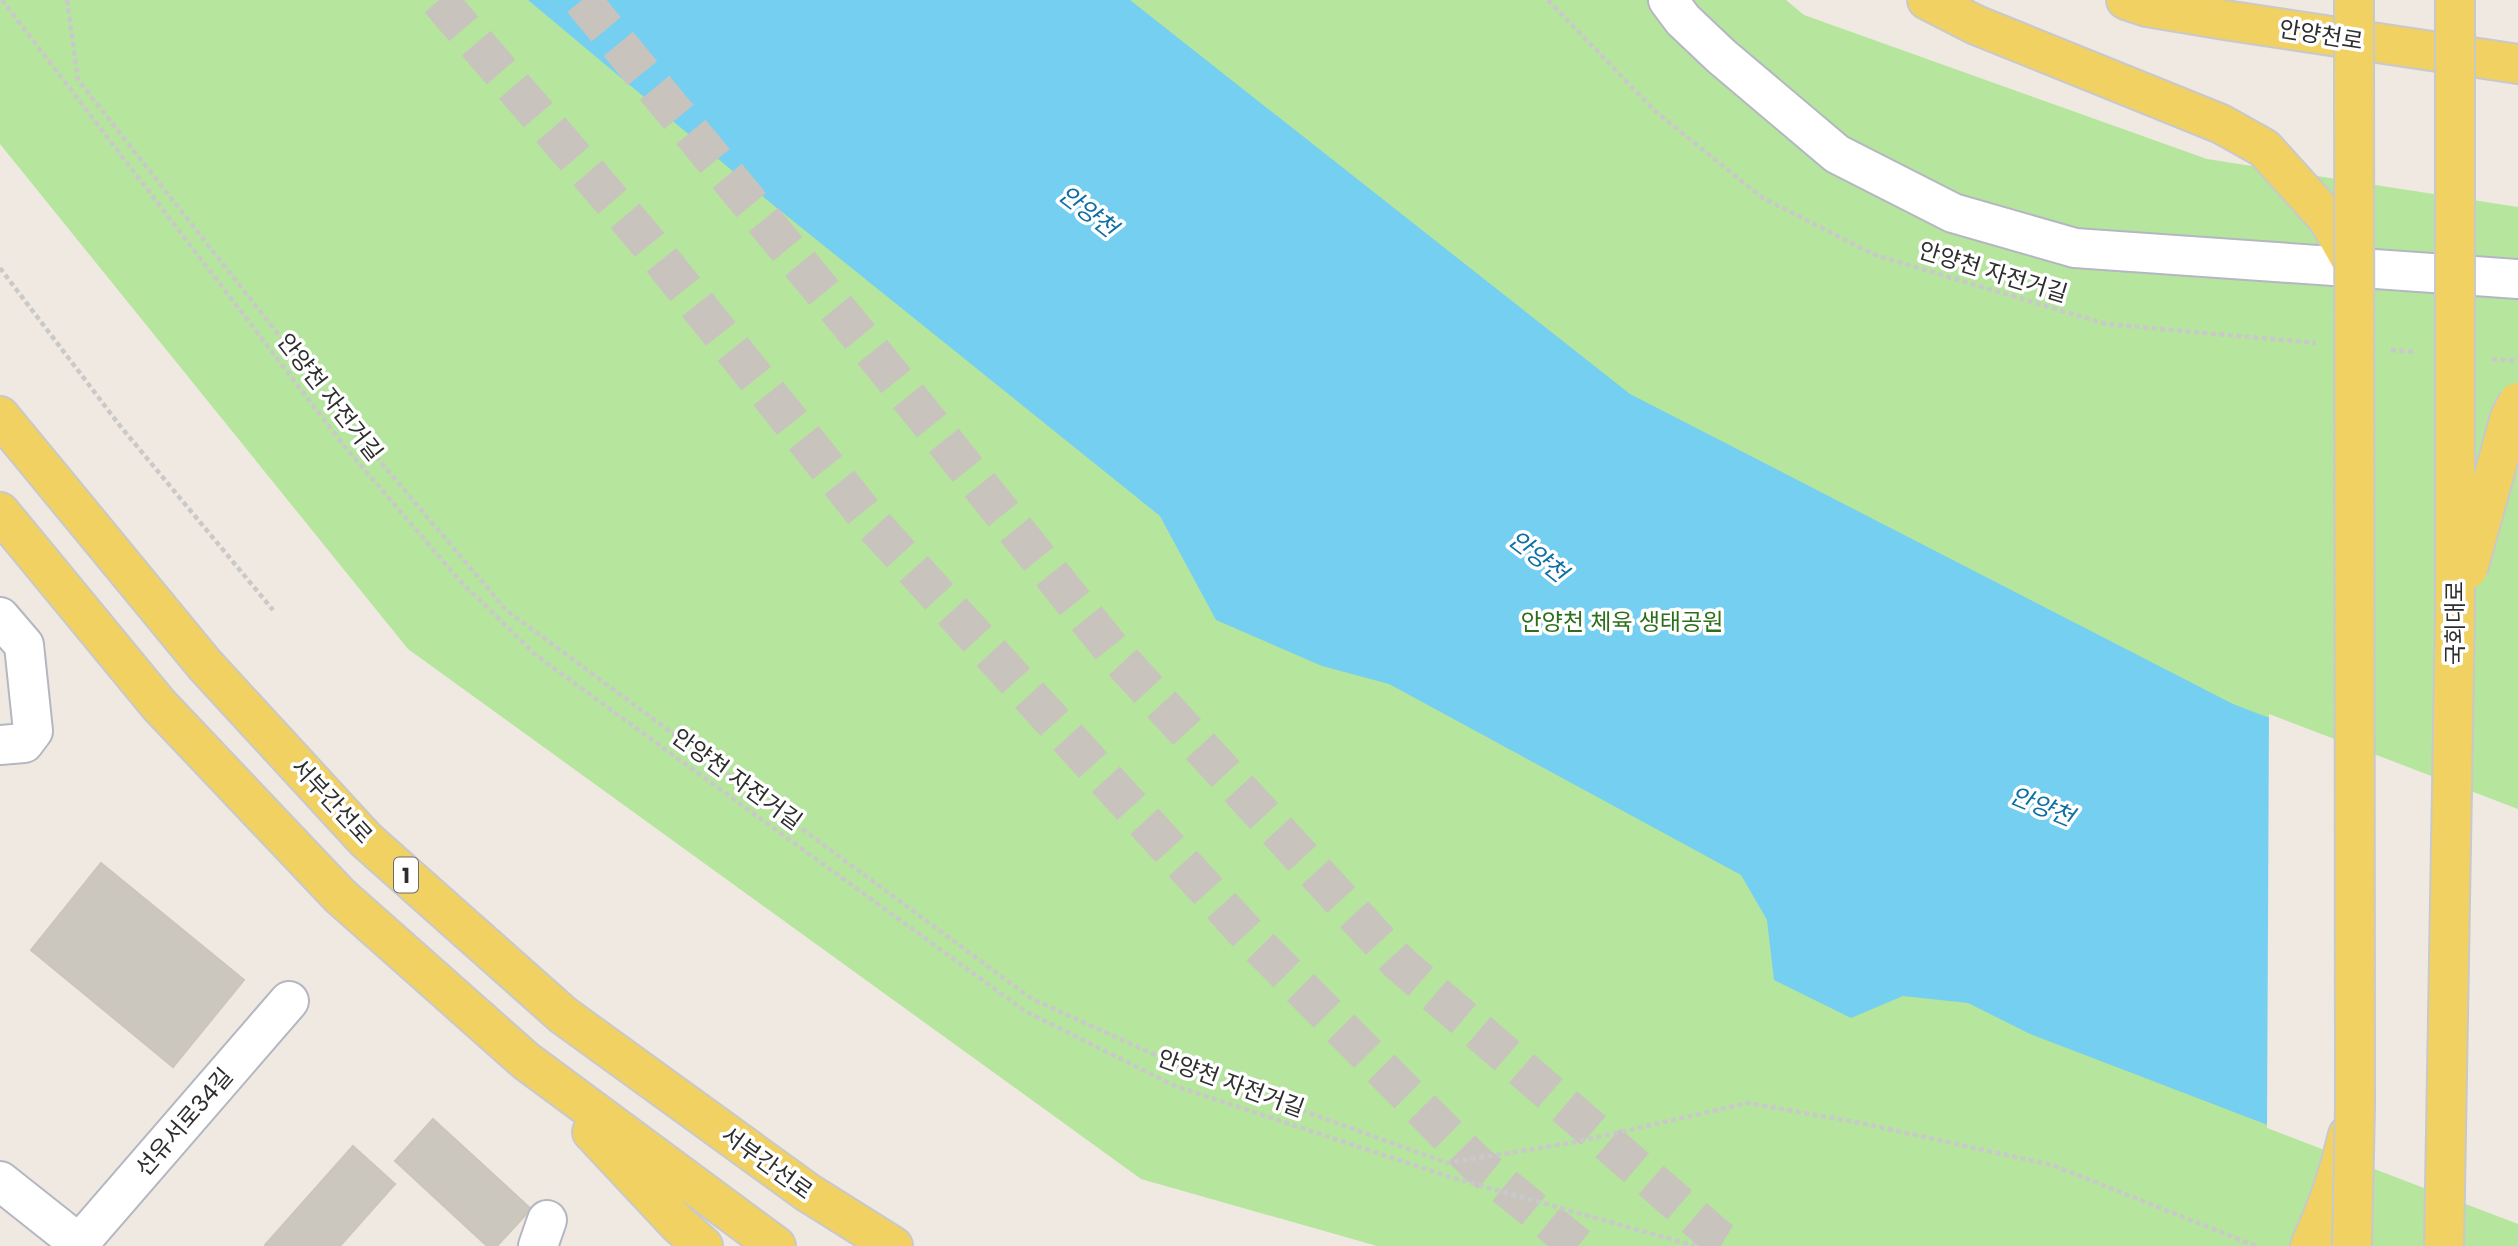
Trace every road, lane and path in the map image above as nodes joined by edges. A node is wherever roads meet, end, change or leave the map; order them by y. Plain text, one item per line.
1 (2, 0) edge
2 (67, 0) edge
3 (1548, 0) edge
4 (1668, 0) edge
5 (1927, 0) edge
6 (2126, 0) edge
7 (2354, 0) edge
8 (2455, 0) edge
9 (2518, 64) edge
10 (2353, 264) junction
11 (0, 268) edge
12 (2518, 279) edge
13 (2326, 344) dead end
14 (2381, 349) dead end
15 (2422, 353) dead end
16 (2491, 359) dead end
17 (2518, 361) edge
18 (2518, 402) edge
19 (0, 416) edge
20 (0, 512) edge
21 (273, 610) dead end
22 (2455, 615) junction
23 (0, 617) edge
24 (12, 744) edge
25 (289, 1001) dead end
26 (526, 1061) junction
27 (2355, 1106) junction
28 (0, 1181) edge
29 (889, 1241) edge
30 (79, 1245) edge
31 (703, 1246) edge
32 (776, 1246) edge
33 (1695, 1246) edge
34 (2256, 1246) edge
35 (2310, 1246) edge
36 (2352, 1246) edge
37 (2444, 1246) edge

1 - 33 path, 안양천 자전거길
2 - 34 path
3 - 13 path, 안양천 자전거길
4 - 12 street
5 - 10 main road
6 - 9 main road, 안양천로
7 - 10 main road, bridge
8 - 22 main road, 국회대로, bridge
10 - 27 main road, bridge
11 - 21 path
14 - 15 path
16 - 17 path
18 - 22 main road, bridge
19 - 29 main road, 서부간선로 / 1
20 - 26 main road
22 - 37 main road, 국회대로, bridge
23 - 24 street
25 - 30 street, 선유서로34길
26 - 31 main road
26 - 32 main road
27 - 35 main road, bridge
27 - 36 main road, bridge
28 - 30 street, 선유서로34길

